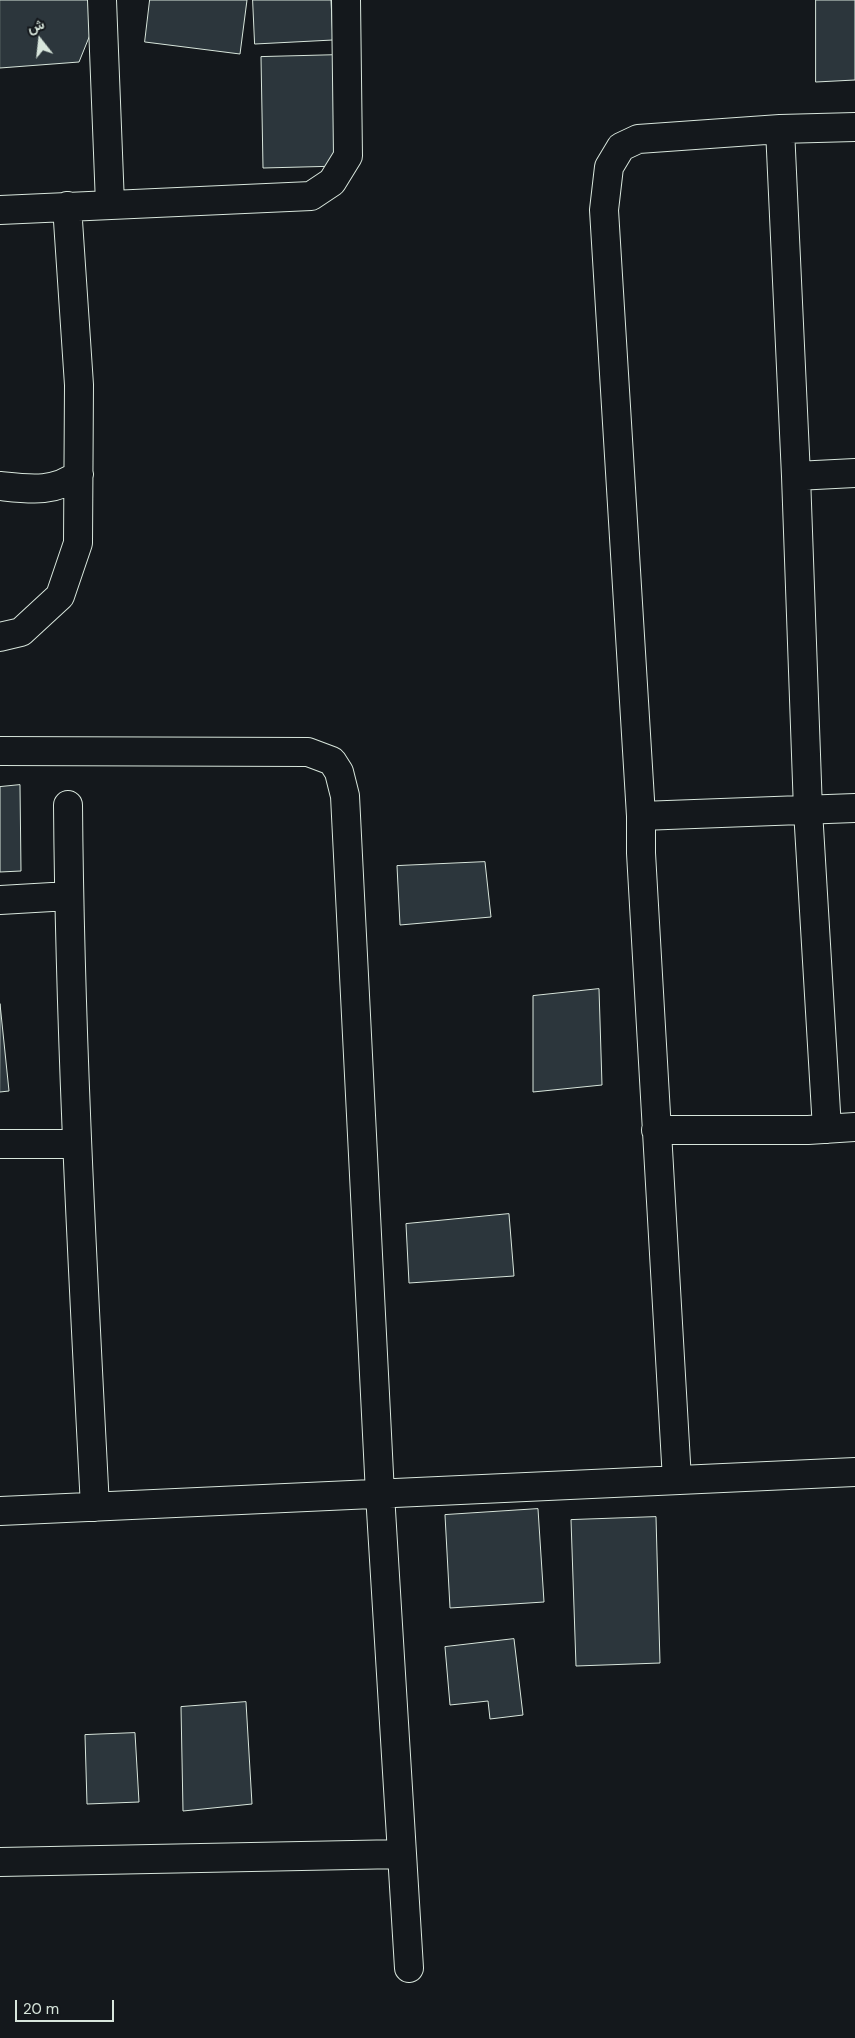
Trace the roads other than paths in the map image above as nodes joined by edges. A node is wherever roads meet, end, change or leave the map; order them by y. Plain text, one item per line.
1 (102, 0) edge
2 (346, 0) edge
3 (855, 127) edge
4 (780, 129) junction
5 (110, 204) junction
6 (67, 206) junction
7 (0, 210) edge
8 (855, 473) edge
9 (79, 474) junction
10 (796, 476) junction
11 (0, 486) edge
12 (0, 638) edge
13 (0, 751) edge
14 (68, 805) dead end
15 (855, 808) edge
16 (808, 810) junction
17 (641, 816) junction
18 (69, 896) junction
19 (0, 900) edge
20 (855, 1128) edge
21 (827, 1129) junction
22 (656, 1130) junction
23 (0, 1144) edge
24 (76, 1144) junction
25 (855, 1472) edge
26 (677, 1480) junction
27 (380, 1494) junction
28 (95, 1507) junction
29 (0, 1511) edge
30 (402, 1854) junction
31 (0, 1862) edge
32 (409, 1968) dead end

1 - 5 street
2 - 5 street
3 - 4 street
4 - 10 street
4 - 17 street
5 - 6 street
6 - 7 street
6 - 9 street
8 - 10 street
9 - 11 street
9 - 12 street
10 - 16 street
13 - 27 street
14 - 18 street
15 - 16 street
16 - 17 street
16 - 21 street
17 - 22 street
18 - 19 street
18 - 24 street
20 - 21 street
21 - 22 street
22 - 26 street
23 - 24 street
24 - 28 street
25 - 26 street
26 - 27 street
27 - 28 street
27 - 30 street
28 - 29 street
30 - 31 street
30 - 32 street

